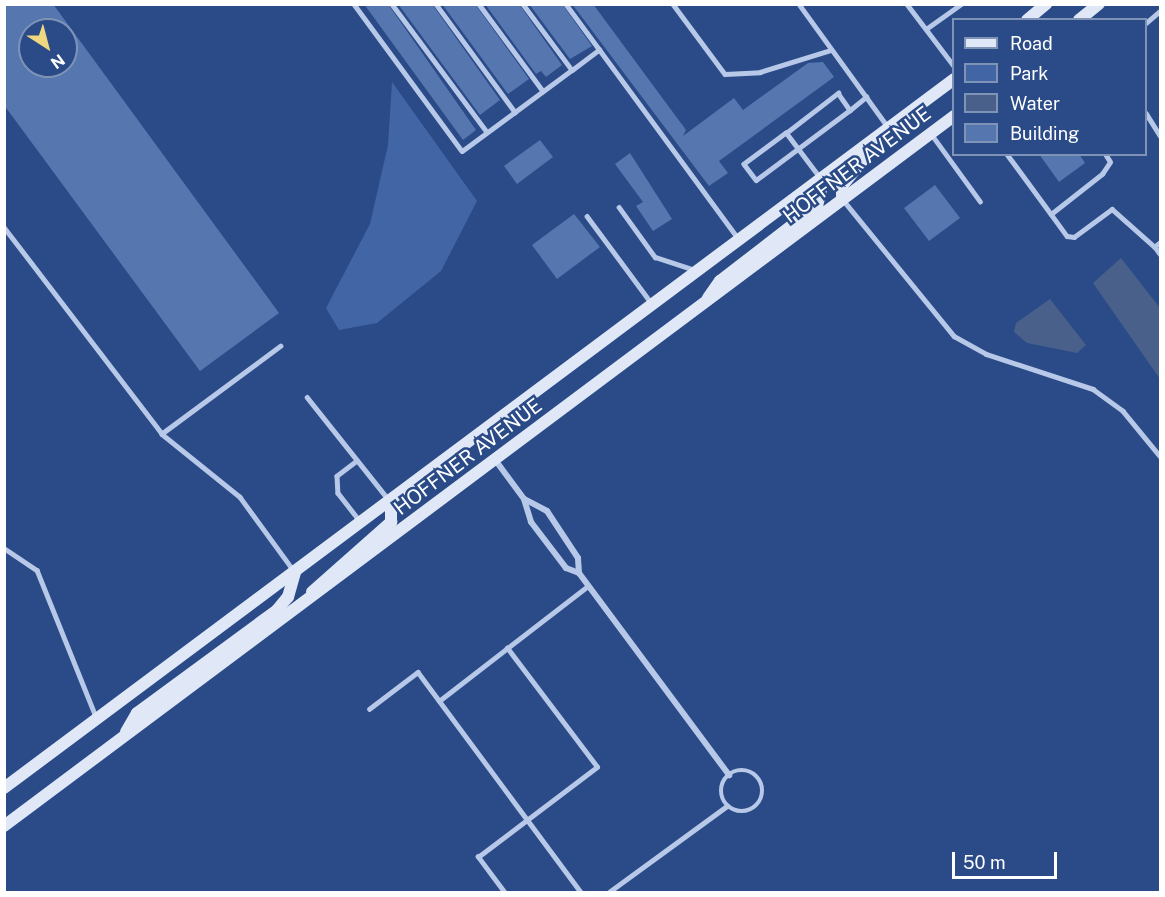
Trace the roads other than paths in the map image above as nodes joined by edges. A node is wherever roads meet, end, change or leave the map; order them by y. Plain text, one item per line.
1 (354, 4) edge
2 (392, 4) edge
3 (436, 4) edge
4 (479, 4) edge
5 (524, 4) edge
6 (566, 4) edge
7 (673, 4) edge
8 (799, 4) edge
9 (907, 4) edge
10 (961, 4) edge
11 (1046, 4) edge
12 (1099, 4) edge
13 (1161, 12) edge
14 (1030, 18) edge
15 (1082, 18) edge
16 (1147, 21) edge
17 (926, 29) junction
18 (599, 50) junction
19 (831, 50) junction
20 (952, 63) edge
21 (572, 70) junction
22 (952, 81) edge
23 (543, 91) junction
24 (866, 97) junction
25 (850, 110) junction
26 (515, 112) junction
27 (1147, 114) edge
28 (952, 117) edge
29 (889, 129) junction
30 (487, 132) junction
31 (786, 132) junction
32 (931, 133) junction
33 (1161, 135) edge
34 (800, 150) junction
35 (1008, 156) edge
36 (1106, 156) edge
37 (823, 182) junction
38 (842, 199) junction
39 (980, 201) dead end
40 (620, 207) dead end
41 (1050, 214) junction
42 (587, 216) dead end
43 (4, 227) edge
44 (741, 242) junction
45 (1161, 243) edge
46 (1155, 247) junction
47 (1161, 254) edge
48 (700, 271) junction
49 (703, 306) junction
50 (654, 307) junction
51 (281, 346) dead end
52 (307, 397) dead end
53 (162, 434) junction
54 (1161, 456) edge
55 (357, 461) junction
56 (496, 461) junction
57 (524, 500) junction
58 (391, 502) junction
59 (361, 523) junction
60 (4, 548) edge
61 (295, 573) junction
62 (579, 573) junction
63 (588, 586) junction
64 (305, 603) junction
65 (507, 648) junction
66 (439, 701) junction
67 (369, 709) dead end
68 (97, 719) junction
69 (122, 739) junction
70 (729, 775) junction
71 (4, 788) edge
72 (727, 806) junction
73 (527, 820) junction
74 (4, 826) edge
75 (504, 892) edge
76 (581, 892) edge
77 (609, 892) edge

1 - 30 lane
2 - 30 lane
3 - 26 lane
4 - 23 lane
5 - 21 lane
6 - 18 lane
7 - 19 lane
8 - 19 lane
9 - 17 lane
10 - 17 lane
11 - 14 main road
12 - 15 main road
13 - 16 lane
17 - 20 lane
18 - 21 lane
18 - 44 lane
19 - 24 lane
21 - 23 lane
22 - 29 main road, HOFFNER AVENUE
23 - 26 lane
24 - 25 lane
24 - 29 lane
25 - 31 lane
25 - 34 lane
26 - 30 lane
27 - 33 lane
28 - 32 main road, HOFFNER AVENUE
29 - 37 main road, HOFFNER AVENUE
29 - 38 main road
31 - 34 lane
31 - 34 lane
32 - 38 main road, HOFFNER AVENUE
32 - 39 lane
34 - 37 lane
35 - 41 lane
36 - 41 lane
37 - 44 main road, HOFFNER AVENUE
37 - 49 main road
38 - 49 main road, HOFFNER AVENUE
38 - 54 lane
40 - 48 lane
41 - 46 lane
42 - 50 lane
43 - 53 lane
44 - 48 main road, HOFFNER AVENUE
45 - 46 lane
46 - 47 lane
48 - 50 main road, HOFFNER AVENUE
49 - 56 main road, HOFFNER AVENUE
50 - 58 main road, HOFFNER AVENUE
51 - 53 lane
52 - 55 lane
53 - 61 lane
55 - 58 lane
55 - 59 lane
56 - 57 street
56 - 64 main road, HOFFNER AVENUE
57 - 62 street
57 - 62 street
58 - 59 main road, HOFFNER AVENUE
58 - 64 main road
59 - 61 main road, HOFFNER AVENUE
60 - 68 lane
61 - 68 main road, HOFFNER AVENUE
61 - 69 main road
62 - 63 street
63 - 65 lane
63 - 70 street
64 - 69 main road, HOFFNER AVENUE
65 - 66 lane
65 - 73 lane
66 - 67 lane
66 - 73 lane
68 - 71 main road, HOFFNER AVENUE
69 - 74 main road, HOFFNER AVENUE
70 - 72 lane
70 - 72 lane
72 - 77 lane
73 - 75 lane
73 - 76 lane

